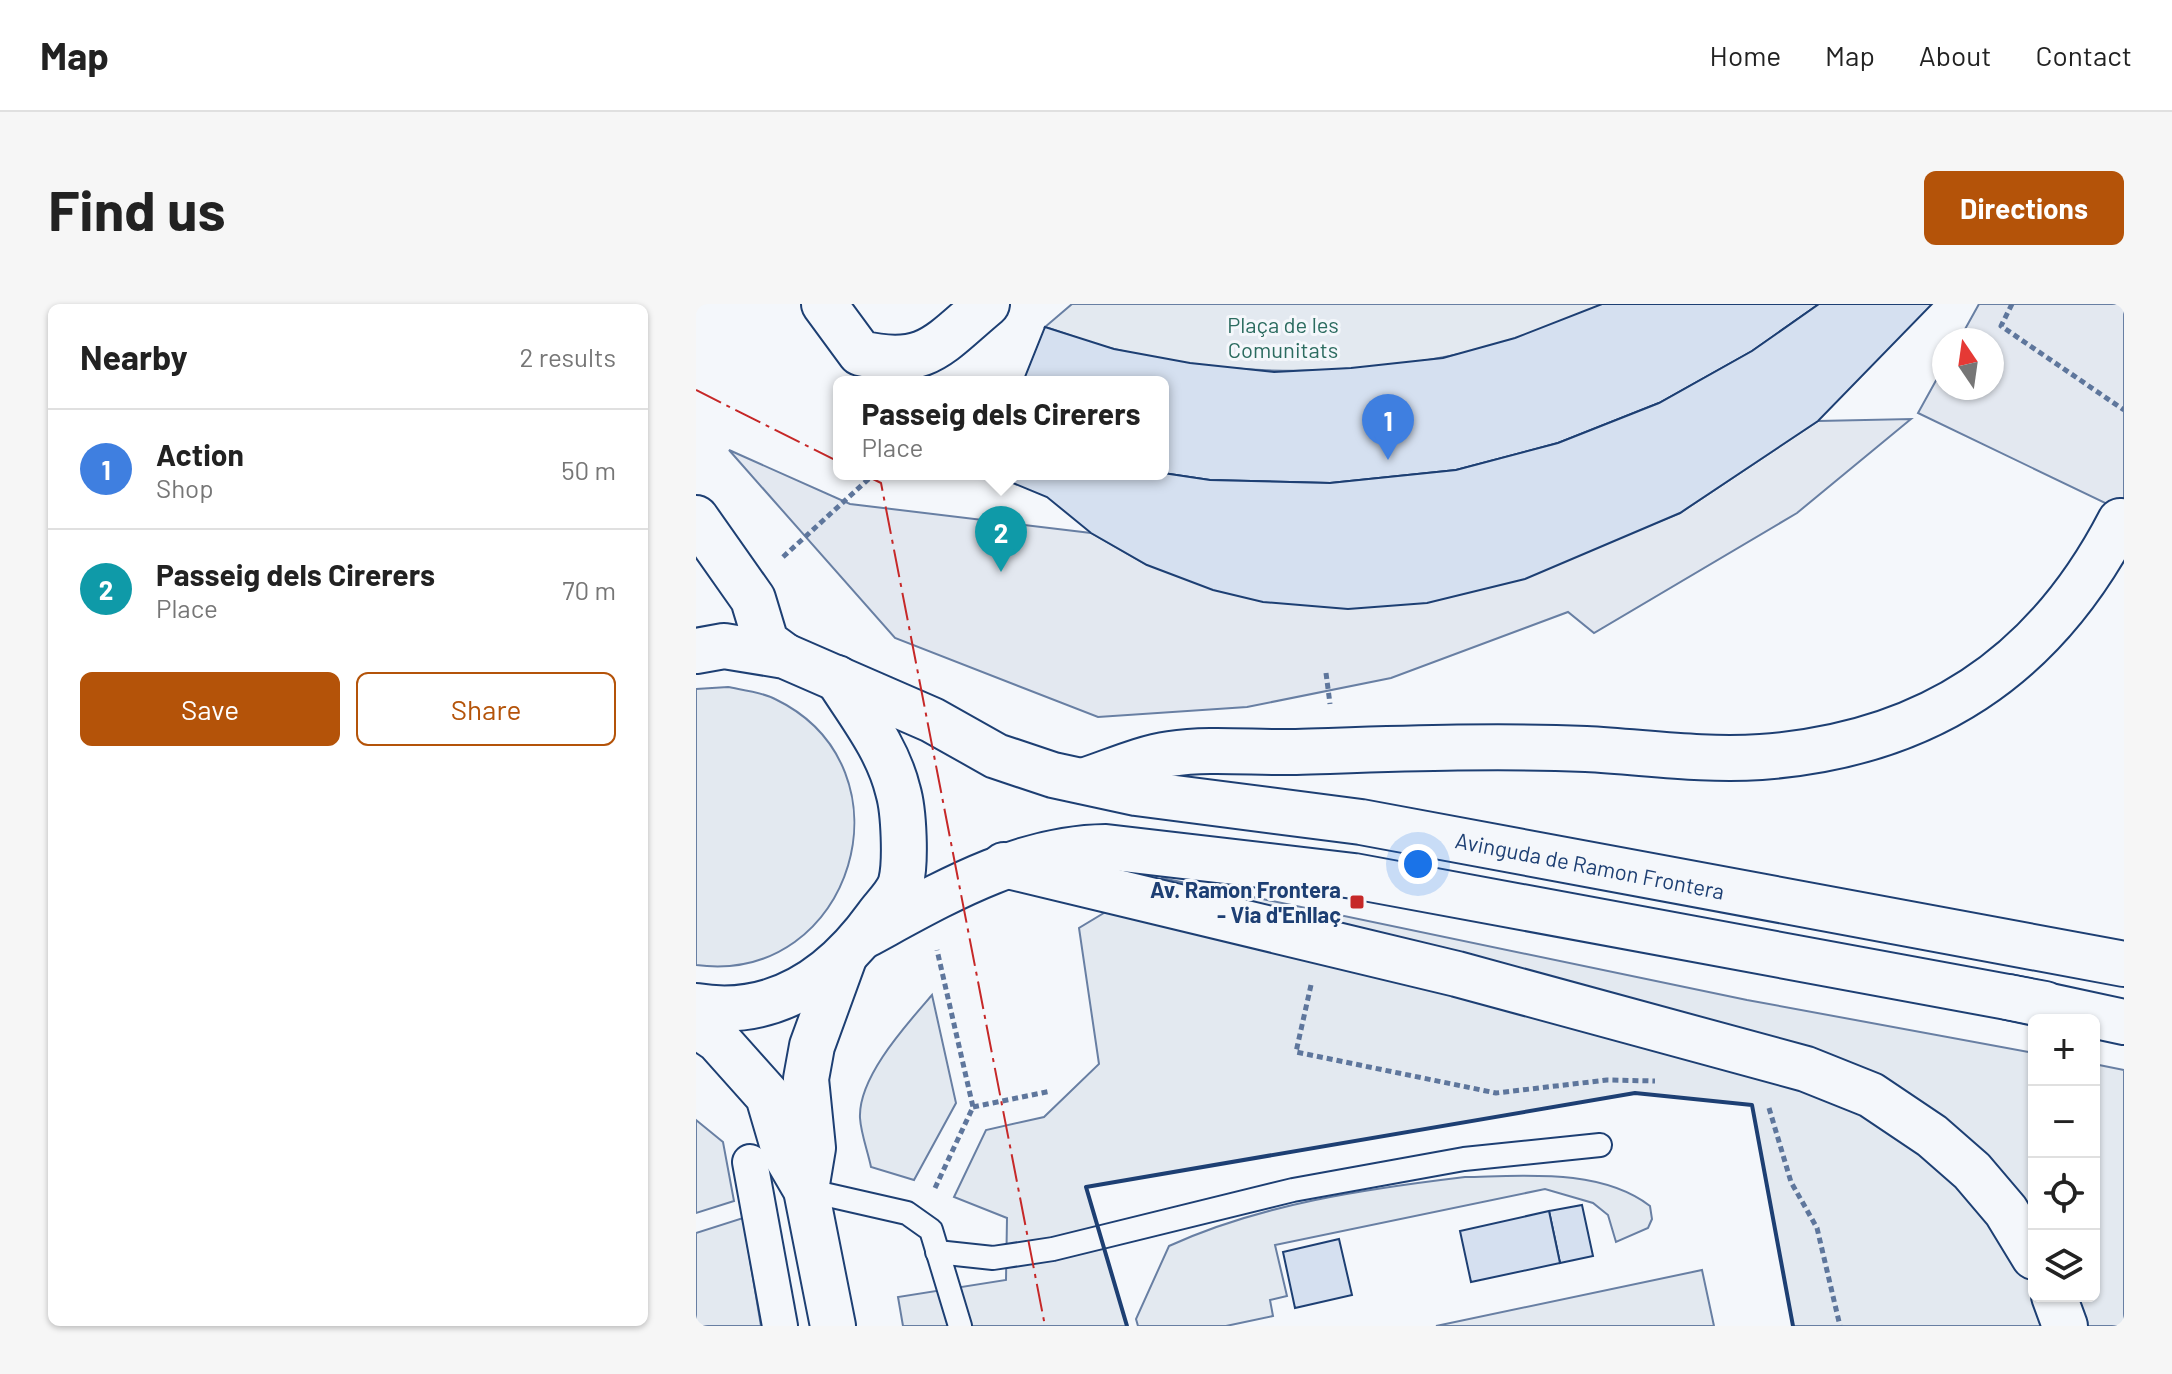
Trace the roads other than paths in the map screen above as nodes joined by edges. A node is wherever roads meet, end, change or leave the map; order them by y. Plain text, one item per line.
1 (824, 304) edge
2 (987, 304) edge
3 (696, 518) edge
4 (2120, 521) dead end
5 (696, 651) edge
6 (785, 656) junction
7 (837, 678) junction
8 (1083, 781) junction
9 (1004, 865) junction
10 (854, 947) junction
11 (2124, 964) edge
12 (696, 1006) edge
13 (2124, 1019) edge
14 (696, 1025) edge
15 (1600, 1145) dead end
16 (750, 1162) dead end
17 (806, 1190) junction
18 (2028, 1248) edge
19 (937, 1252) junction
20 (2056, 1302) edge
21 (780, 1326) edge
22 (833, 1326) edge
23 (960, 1326) edge
24 (2065, 1326) edge

1 - 2 main road
3 - 6 main road
4 - 8 main road
5 - 6 main road
6 - 7 main road, Avinguda de Ramon Frontera
7 - 8 main road, Avinguda de Ramon Frontera
7 - 10 main road
8 - 11 main road, Avinguda de Ramon Frontera
9 - 10 main road
9 - 13 main road
9 - 18 main road
10 - 12 main road
10 - 17 main road
14 - 17 main road
15 - 19 lane
16 - 21 street
17 - 19 lane
17 - 22 main road
19 - 23 lane
20 - 24 main road

